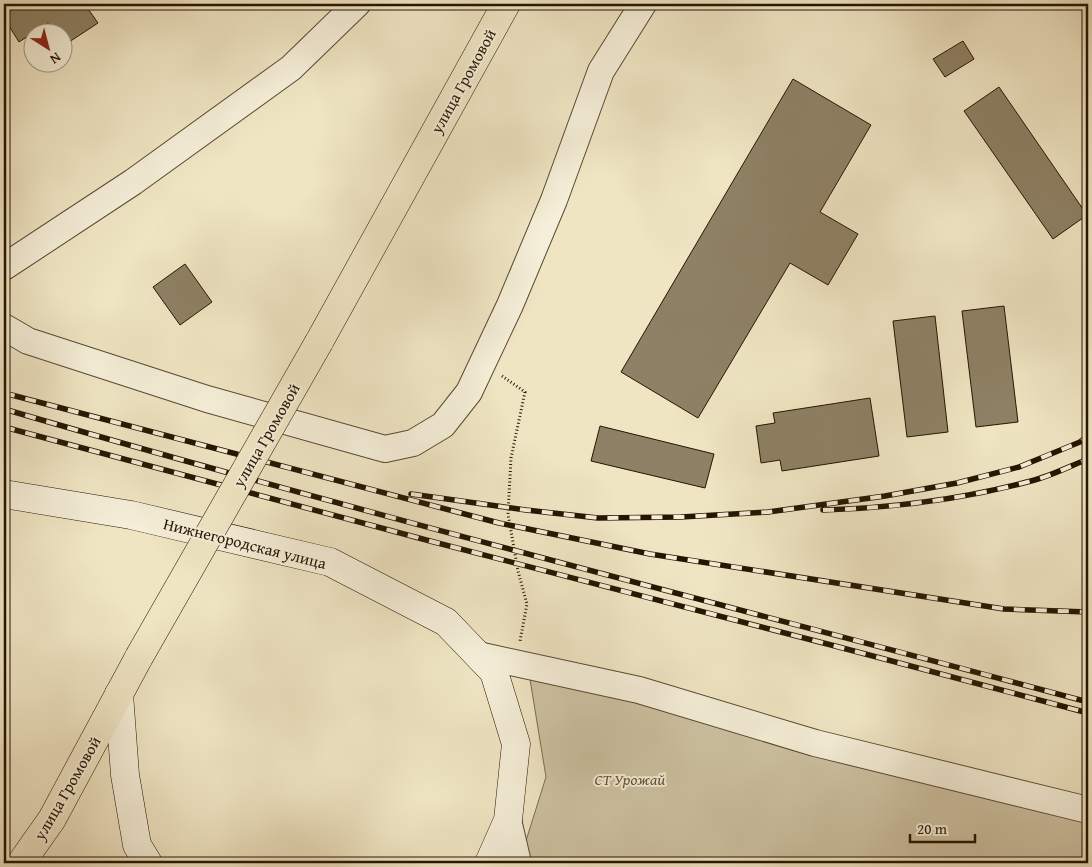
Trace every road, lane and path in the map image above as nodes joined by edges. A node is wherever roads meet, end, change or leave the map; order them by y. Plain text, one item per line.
1 (357, 4) edge
2 (506, 4) edge
3 (643, 4) edge
4 (4, 267) edge
5 (4, 327) edge
6 (482, 364) junction
7 (4, 494) edge
8 (478, 655) junction
9 (515, 663) junction
10 (119, 694) junction
11 (1088, 810) edge
12 (508, 820) junction
13 (21, 863) edge
14 (148, 863) edge
15 (489, 863) edge
16 (518, 863) edge

1 - 4 street
2 - 10 main road, улица Громовой, bridge
3 - 6 street
5 - 6 street
6 - 9 path
7 - 8 main road, Нижнегородская улица
8 - 9 street
8 - 12 main road, Нижнегородская улица
9 - 11 street
10 - 13 main road, улица Громовой
10 - 14 main road
12 - 15 main road, Нижнегородская улица
12 - 16 street

